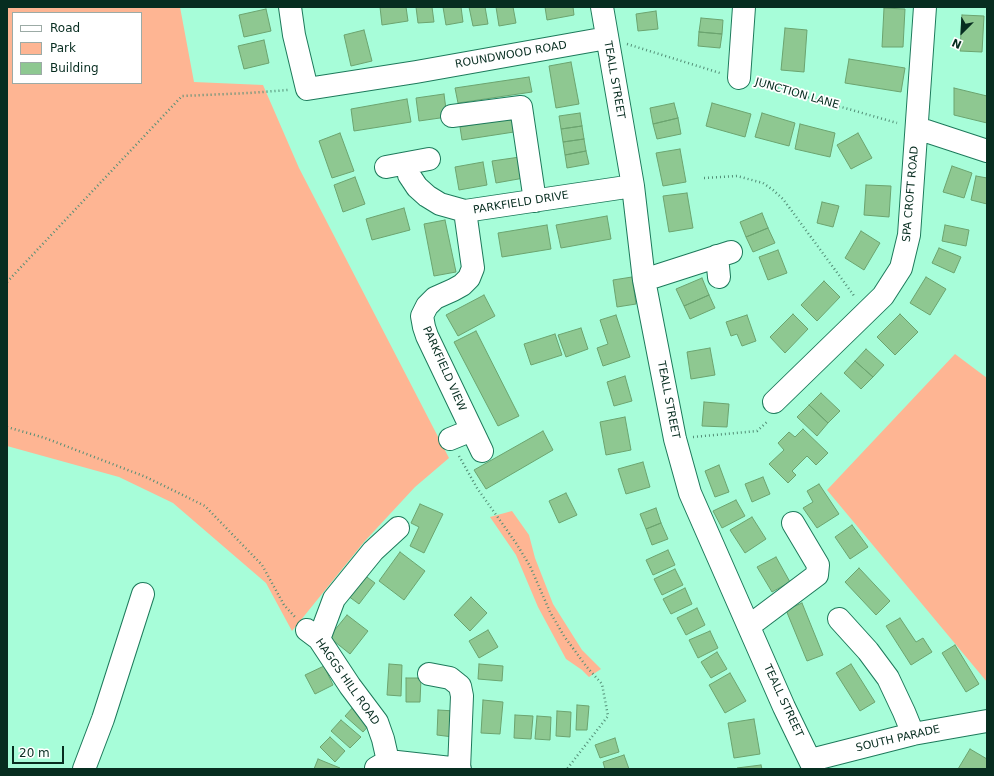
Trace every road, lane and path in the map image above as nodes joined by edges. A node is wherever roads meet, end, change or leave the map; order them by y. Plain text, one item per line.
1 (290, 7) edge
2 (602, 7) edge
3 (744, 7) edge
4 (925, 7) edge
5 (607, 38) junction
6 (732, 76) junction
7 (307, 89) junction
8 (452, 116) dead end
9 (917, 128) junction
10 (987, 151) edge
11 (429, 159) dead end
12 (408, 163) junction
13 (386, 167) dead end
14 (704, 178) dead end
15 (633, 186) junction
16 (536, 201) junction
17 (465, 212) junction
18 (722, 262) dead end
19 (644, 280) junction
20 (7, 282) edge
21 (867, 313) junction
22 (774, 402) joint
23 (7, 427) edge
24 (472, 430) junction
25 (450, 439) joint
26 (675, 439) junction
27 (482, 451) dead end
28 (793, 523) dead end
29 (398, 528) dead end
30 (143, 594) dead end
31 (840, 620) dead end
32 (749, 626) junction
33 (313, 635) junction
34 (429, 674) dead end
35 (987, 722) edge
36 (913, 734) junction
37 (382, 765) edge
38 (812, 765) edge
39 (84, 769) edge
40 (460, 769) edge
41 (568, 769) edge

1 - 7 street
2 - 5 street, TEALL STREET
3 - 6 street
4 - 9 street, SPA CROFT ROAD
5 - 6 path, JUNCTION LANE
5 - 7 street, ROUNDWOOD ROAD
5 - 15 street, TEALL STREET
6 - 9 path, JUNCTION LANE
7 - 20 path
8 - 16 street
9 - 10 street
9 - 21 street, SPA CROFT ROAD
11 - 12 street
12 - 13 street
12 - 17 street, PARKFIELD DRIVE
14 - 21 path
15 - 16 street, PARKFIELD DRIVE
15 - 19 street, TEALL STREET
16 - 17 street, PARKFIELD DRIVE
17 - 24 street, PARKFIELD VIEW
18 - 19 street
19 - 26 street, TEALL STREET
21 - 22 street, SPA CROFT ROAD
22 - 26 path
23 - 33 path
24 - 25 street
24 - 27 street, PARKFIELD VIEW
25 - 41 path
26 - 32 street, TEALL STREET
28 - 32 street
29 - 33 street
30 - 39 street
31 - 36 street
32 - 38 street, TEALL STREET
33 - 37 street, HAGGS HILL ROAD
34 - 40 street
35 - 36 street, SOUTH PARADE
36 - 38 street, SOUTH PARADE
37 - 40 street

